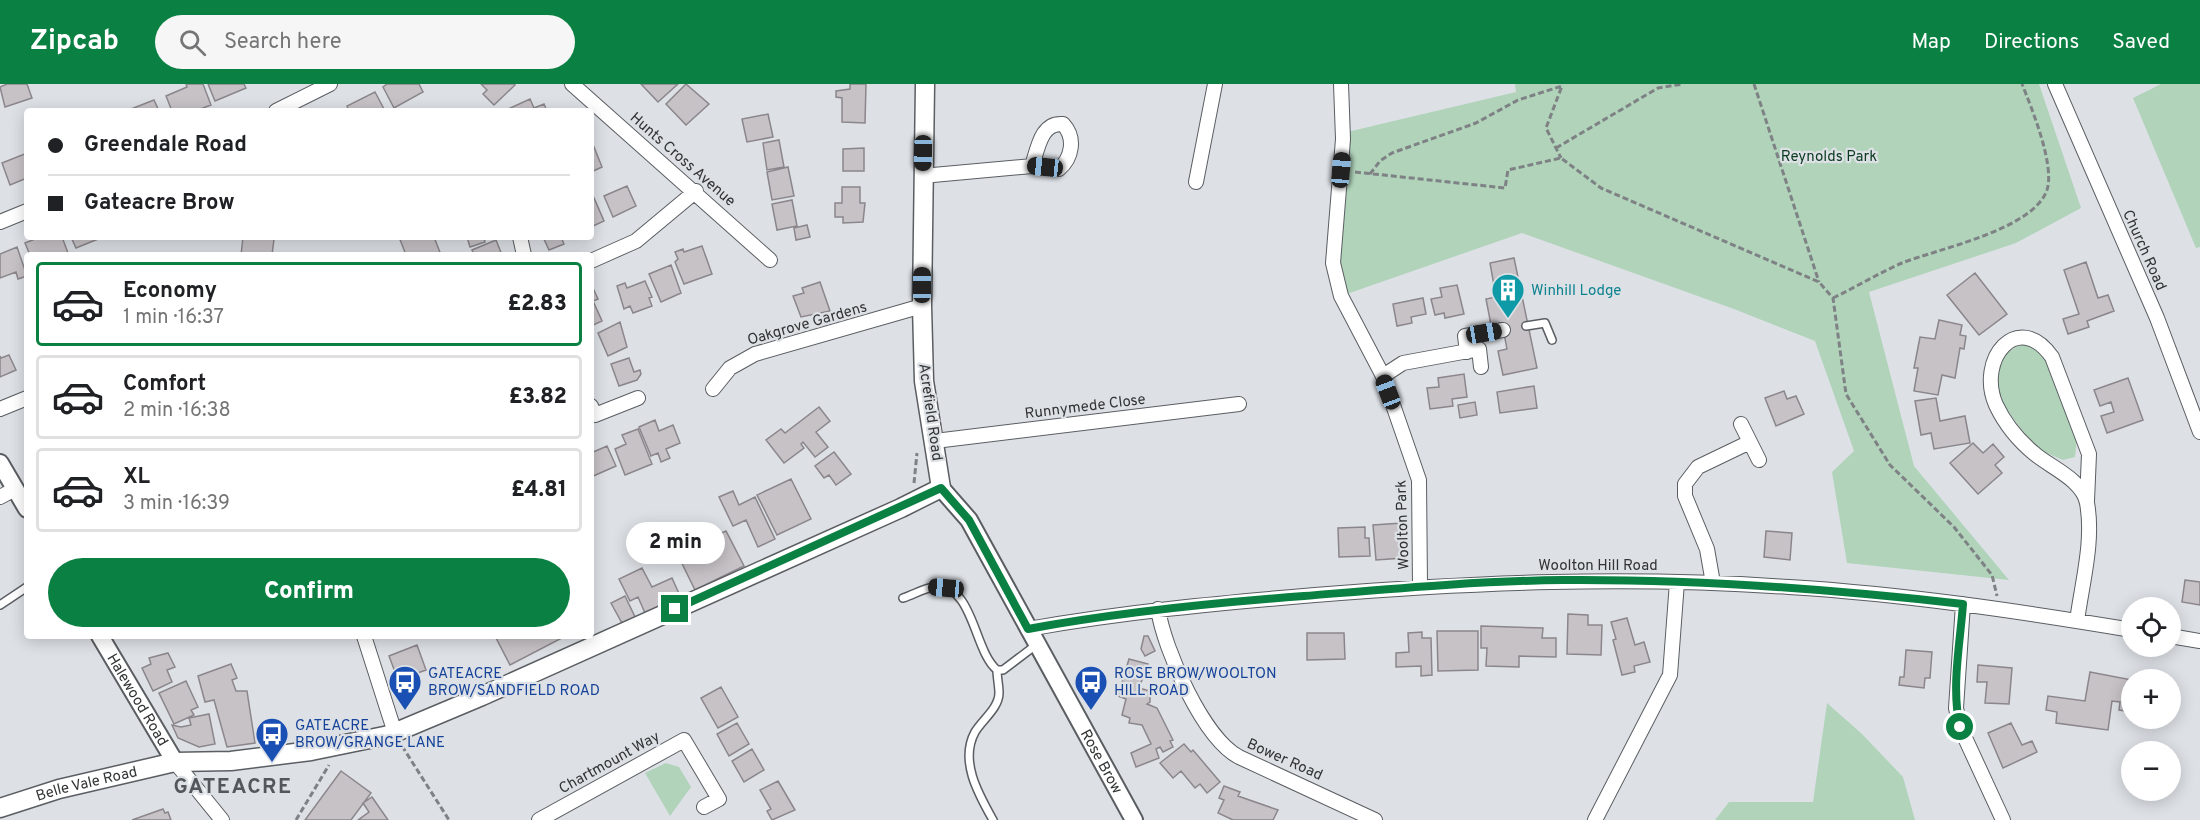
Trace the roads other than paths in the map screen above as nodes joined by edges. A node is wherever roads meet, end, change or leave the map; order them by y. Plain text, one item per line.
1 (330, 84) edge
2 (572, 84) edge
3 (925, 84) edge
4 (1215, 84) edge
5 (1341, 84) edge
6 (2055, 84) edge
7 (282, 108) edge
8 (1032, 166) dead end
9 (922, 176) junction
10 (1196, 182) dead end
11 (696, 191) junction
12 (24, 212) edge
13 (0, 222) edge
14 (594, 260) edge
15 (770, 260) dead end
16 (922, 306) junction
17 (1527, 326) dead end
18 (1503, 330) dead end
19 (1552, 340) dead end
20 (1467, 352) junction
21 (1481, 367) dead end
22 (1383, 376) junction
23 (713, 389) dead end
24 (638, 398) dead end
25 (24, 399) edge
26 (1239, 404) dead end
27 (0, 409) edge
28 (594, 413) edge
29 (1741, 424) dead end
30 (2200, 432) edge
31 (935, 441) junction
32 (1750, 442) junction
33 (1759, 460) dead end
34 (0, 463) edge
35 (941, 488) junction
36 (15, 489) junction
37 (0, 497) edge
38 (2087, 501) junction
39 (24, 504) edge
40 (1677, 582) junction
41 (1713, 583) junction
42 (1420, 586) junction
43 (24, 589) edge
44 (903, 598) dead end
45 (1963, 604) junction
46 (0, 605) edge
47 (1158, 609) junction
48 (2077, 621) junction
49 (2121, 628) edge
50 (1028, 629) junction
51 (2181, 638) edge
52 (102, 639) edge
53 (365, 639) edge
54 (590, 641) edge
55 (2200, 641) edge
56 (1036, 645) junction
57 (997, 670) junction
58 (398, 739) junction
59 (175, 762) junction
60 (704, 807) dead end
61 (0, 808) edge
62 (222, 820) edge
63 (539, 820) edge
64 (993, 820) edge
65 (1134, 820) edge
66 (1375, 820) edge
67 (1595, 820) edge
68 (2003, 820) edge

1 - 7 street
2 - 11 street, Hunts Cross Avenue
3 - 9 main road, Acrefield Road
4 - 10 street
5 - 22 street, Woolton Park
6 - 30 street, Church Road
8 - 9 street
9 - 16 main road, Acrefield Road
11 - 14 street
11 - 15 street, Hunts Cross Avenue
12 - 13 street
16 - 23 street, Oakgrove Gardens
16 - 31 main road, Acrefield Road
17 - 19 lane
18 - 20 street
20 - 21 street
20 - 22 street
22 - 42 street, Woolton Park
24 - 28 street
25 - 27 street
26 - 31 street, Runnymede Close
29 - 32 street
31 - 35 main road, Acrefield Road
32 - 33 street
32 - 41 street
34 - 36 street
35 - 50 street, Rose Brow
35 - 54 main road, Belle Vale Road
36 - 37 street
36 - 39 street
38 - 38 street
38 - 48 street
40 - 41 street, Woolton Hill Road
40 - 42 street, Woolton Hill Road
40 - 67 street
41 - 45 street, Woolton Hill Road
42 - 47 street, Woolton Hill Road
43 - 46 lane
44 - 57 lane
45 - 48 street, Woolton Hill Road
45 - 68 street
47 - 50 street, Woolton Hill Road
47 - 66 street, Bower Road
48 - 49 street, Woolton Hill Road
50 - 56 street, Rose Brow
51 - 55 street
52 - 59 street, Halewood Road
53 - 58 street
54 - 58 main road, Belle Vale Road
56 - 57 lane
56 - 65 street, Rose Brow
57 - 64 lane
58 - 59 main road, Belle Vale Road
59 - 61 main road, Belle Vale Road
59 - 62 street
60 - 63 street, Chartmount Way

